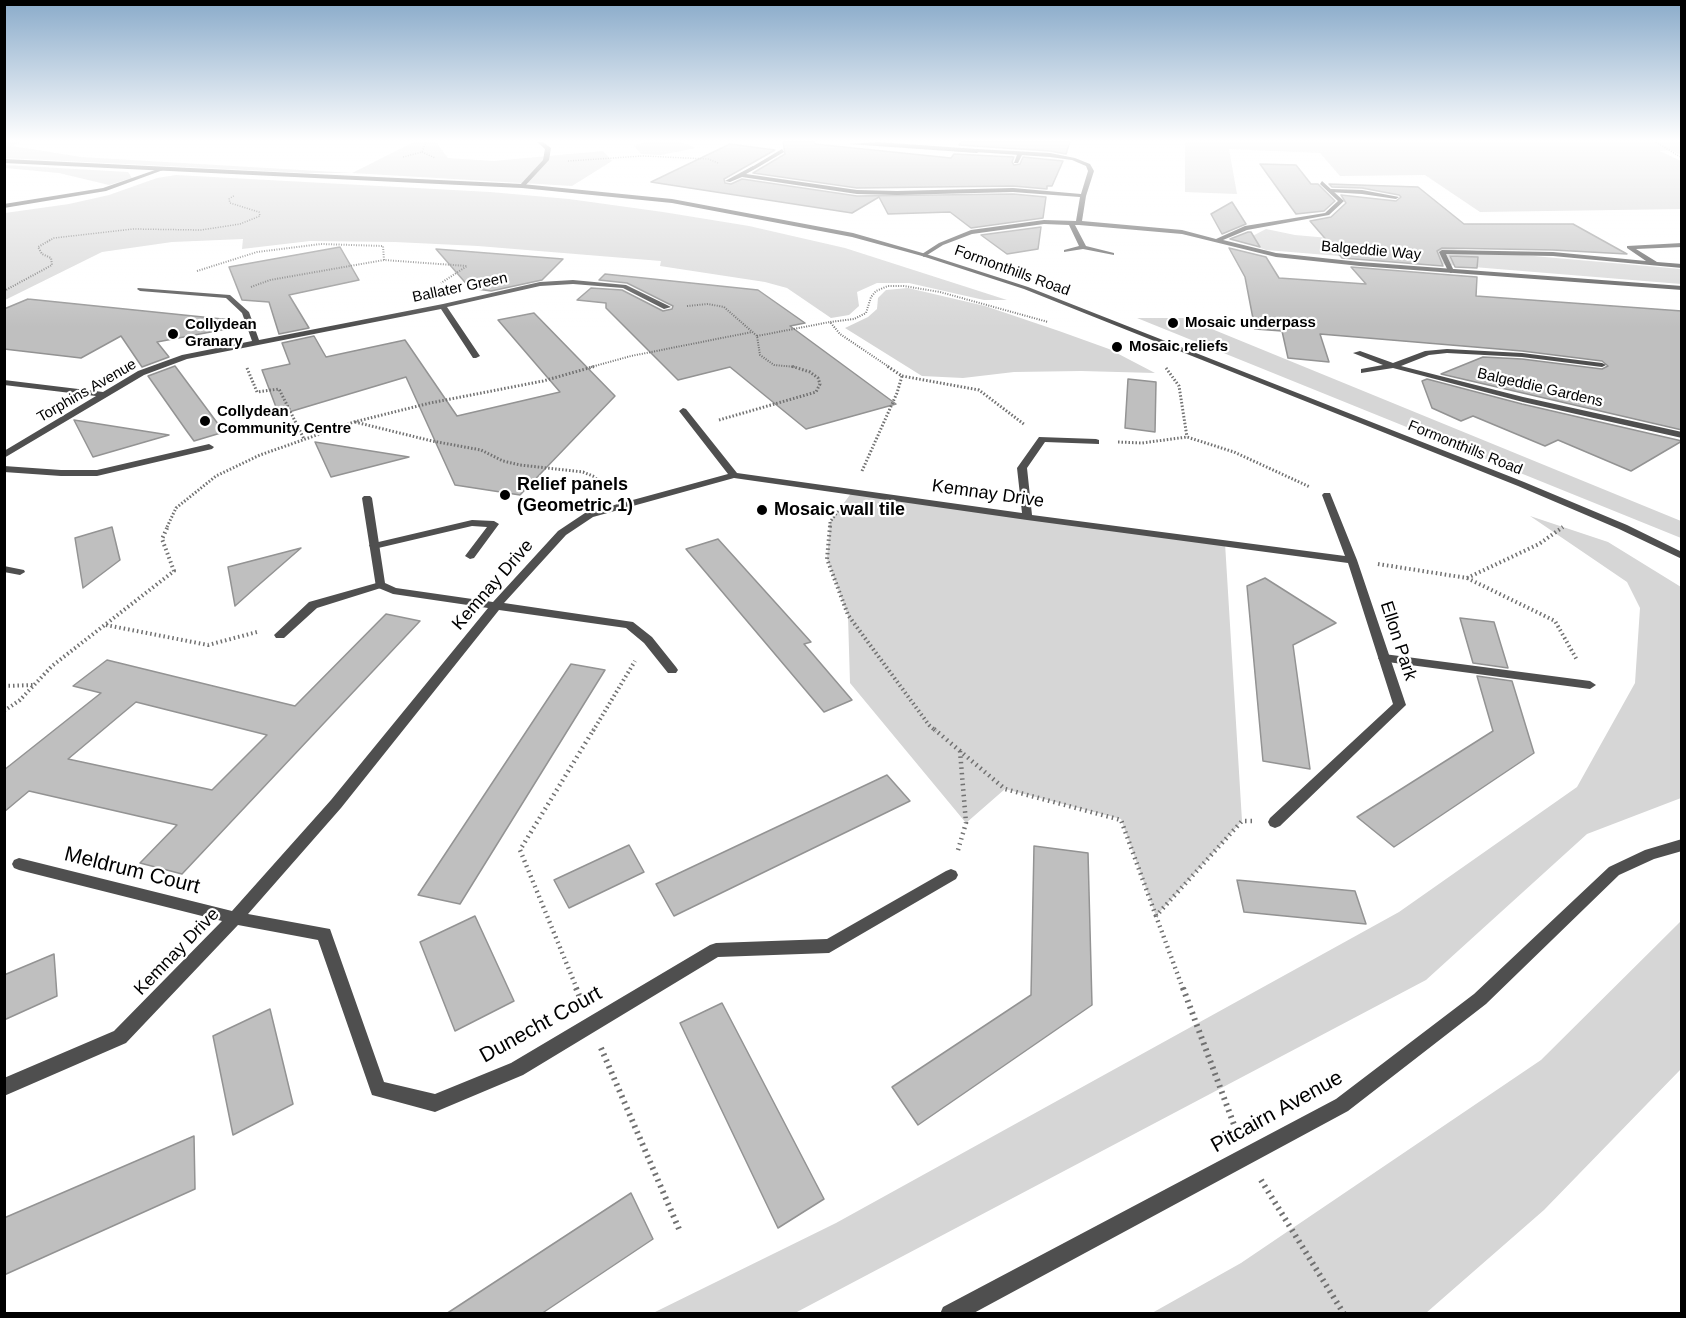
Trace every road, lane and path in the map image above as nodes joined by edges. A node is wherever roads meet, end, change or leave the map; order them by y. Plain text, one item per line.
1 (20, 204) edge
2 (232, 204) edge
3 (685, 204) edge
4 (1082, 204) edge
5 (1338, 204) edge
6 (4, 206) edge
7 (1071, 223) junction
8 (1079, 223) junction
9 (1216, 241) junction
10 (1682, 245) edge
11 (1083, 247) junction
12 (1066, 251) dead end
13 (1112, 254) dead end
14 (924, 255) junction
15 (384, 260) junction
16 (1655, 264) junction
17 (1682, 266) edge
18 (1451, 271) junction
19 (193, 272) dead end
20 (1682, 288) edge
21 (140, 289) dead end
22 (4, 291) edge
23 (228, 296) junction
24 (442, 306) junction
25 (667, 307) joint
26 (830, 322) junction
27 (1049, 323) dead end
28 (752, 332) junction
29 (757, 336) junction
30 (256, 342) junction
31 (237, 346) junction
32 (1357, 353) dead end
33 (476, 356) dead end
34 (1602, 365) dead end
35 (1165, 366) dead end
36 (1393, 366) junction
37 (1364, 371) dead end
38 (902, 376) junction
39 (4, 382) edge
40 (105, 395) junction
41 (683, 411) dead end
42 (354, 422) junction
43 (696, 427) junction
44 (1682, 435) edge
45 (1186, 437) junction
46 (304, 439) junction
47 (1042, 439) junction
48 (1096, 442) joint
49 (209, 447) dead end
50 (4, 455) edge
51 (4, 469) edge
52 (734, 475) junction
53 (852, 492) junction
54 (1327, 495) joint
55 (367, 498) dead end
56 (615, 508) junction
57 (1586, 512) junction
58 (1027, 517) junction
59 (374, 546) junction
60 (470, 556) dead end
61 (1682, 556) edge
62 (1352, 560) junction
63 (4, 569) edge
64 (20, 572) dead end
65 (1467, 578) junction
66 (380, 585) junction
67 (495, 607) junction
68 (295, 621) junction
69 (106, 625) junction
70 (280, 635) dead end
71 (648, 640) junction
72 (1384, 658) junction
73 (672, 670) dead end
74 (1590, 685) joint
75 (4, 686) edge
76 (34, 686) junction
77 (4, 711) edge
78 (960, 751) junction
79 (1275, 822) joint
80 (1682, 845) edge
81 (19, 864) dead end
82 (951, 875) joint
83 (1156, 916) junction
84 (235, 918) junction
85 (591, 1026) junction
86 (4, 1087) edge
87 (1246, 1156) junction
88 (679, 1229) dead end
89 (950, 1314) edge
90 (1344, 1314) edge

1 - 6 street
2 - 22 path
3 - 14 street, Formonthills Road
4 - 8 street
5 - 9 street
7 - 8 street, Balgeddie Way
7 - 11 street
7 - 14 street, Balgeddie Way
8 - 9 street, Balgeddie Way
9 - 18 street, Balgeddie Way
10 - 16 street
11 - 12 street
11 - 13 street
14 - 57 street, Formonthills Road
15 - 19 path
15 - 23 path
15 - 24 path
16 - 17 street
16 - 18 street
18 - 20 street, Balgeddie Way
21 - 23 street
23 - 30 street
24 - 25 street, Ballater Green
24 - 30 street, Ballater Green
24 - 33 street
25 - 28 path
26 - 27 path
26 - 29 path
26 - 38 path
28 - 29 path
28 - 42 path
29 - 43 path
30 - 31 street, Torphins Avenue
31 - 40 street, Torphins Avenue
31 - 46 path
32 - 36 street, Balgeddie Gardens
34 - 36 street, Balgeddie Gardens
35 - 45 path
36 - 37 street, Balgeddie Gardens
36 - 44 street, Balgeddie Gardens
38 - 47 path
38 - 53 path
39 - 40 street
40 - 50 street, Torphins Avenue
41 - 43 street
42 - 46 path
42 - 56 path
43 - 52 street
45 - 48 path
45 - 54 path
46 - 69 path
47 - 48 street
47 - 58 street
49 - 51 street
52 - 53 street, Kemnay Drive
52 - 56 street, Kemnay Drive
53 - 58 street, Kemnay Drive
53 - 78 path
54 - 62 street, Ellon Park
55 - 59 street
56 - 67 street, Kemnay Drive
57 - 61 street, Formonthills Road
57 - 65 path
58 - 62 street, Kemnay Drive
59 - 60 street
59 - 66 street
62 - 65 path
62 - 72 street, Ellon Park
63 - 64 street
65 - 74 path
66 - 67 street
66 - 68 street
67 - 71 street
67 - 84 street, Kemnay Drive
68 - 69 path
68 - 70 street
69 - 76 path
71 - 73 street
71 - 85 path
72 - 74 street
72 - 79 street, Ellon Park
75 - 76 path
76 - 77 path
78 - 82 path
78 - 83 path
79 - 83 path
80 - 87 street, Pitcairn Avenue
81 - 84 street, Meldrum Court
82 - 85 street, Dunecht Court
83 - 87 path
84 - 85 street, Dunecht Court
84 - 86 street, Kemnay Drive
85 - 88 path
87 - 89 street, Pitcairn Avenue
87 - 90 path

